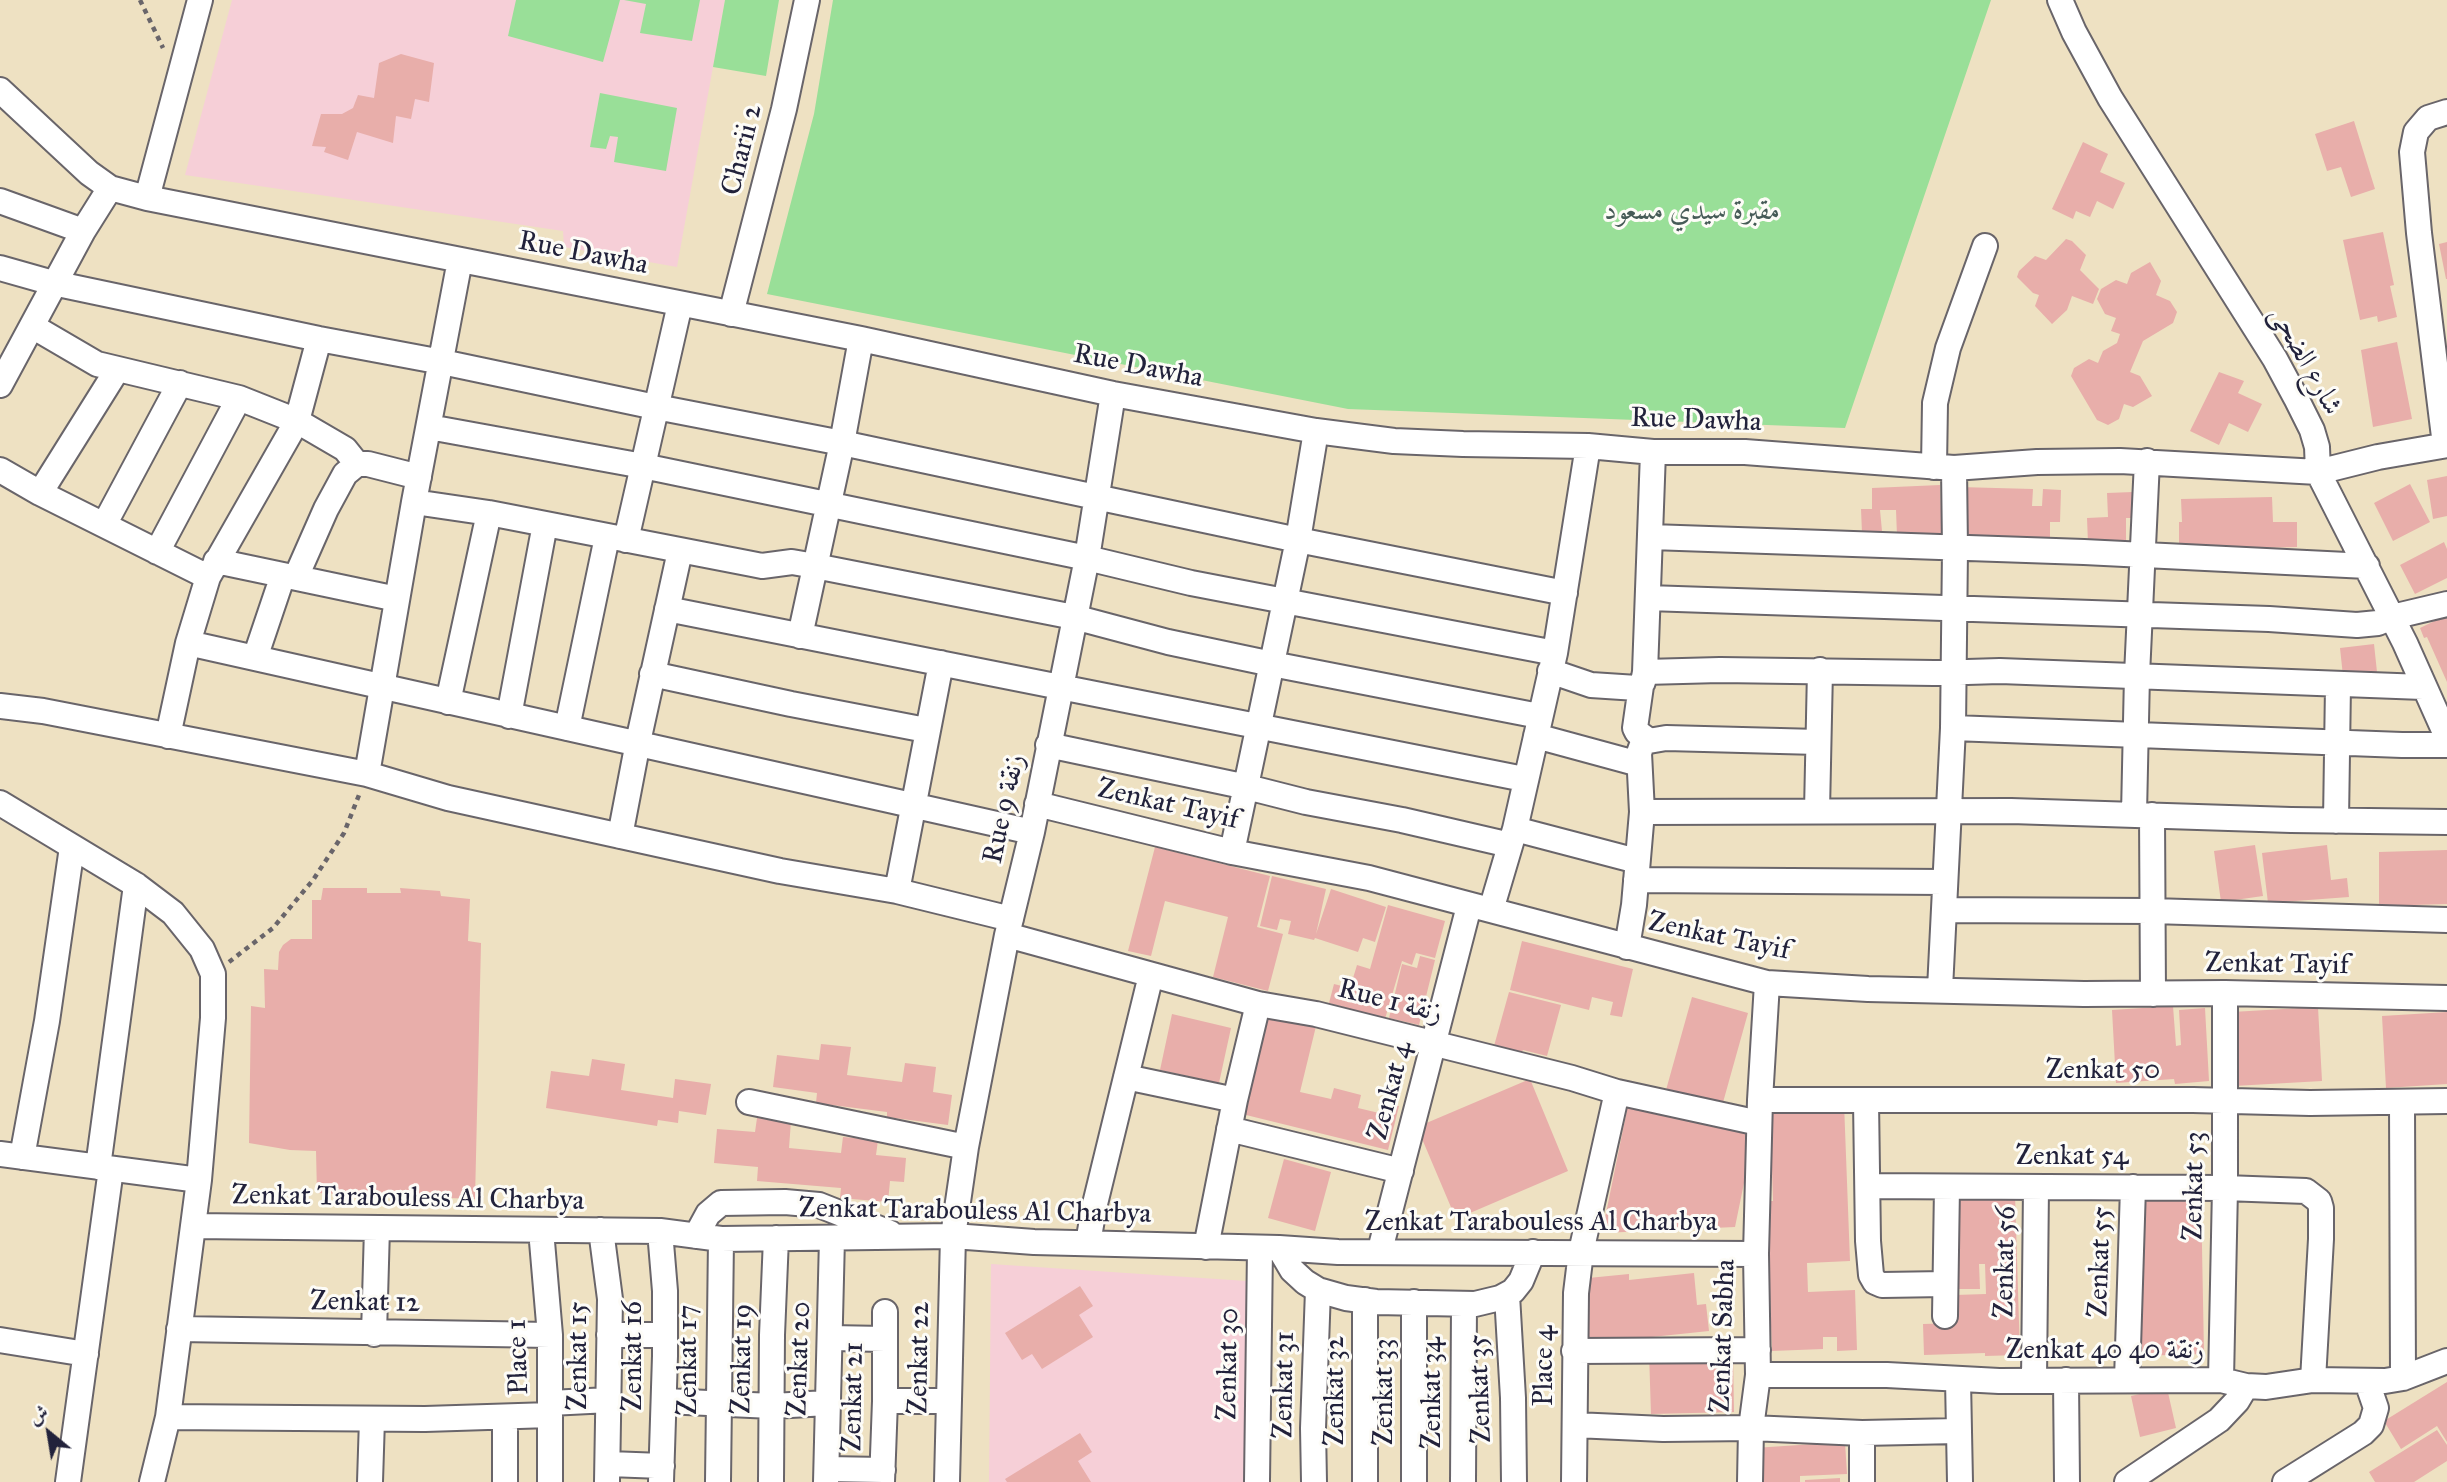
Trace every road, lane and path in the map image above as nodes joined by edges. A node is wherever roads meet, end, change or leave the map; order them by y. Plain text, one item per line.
1 (140, 0) edge
2 (200, 0) edge
3 (807, 0) edge
4 (2060, 0) edge
5 (180, 76) junction
6 (0, 90) edge
7 (2447, 111) edge
8 (0, 115) edge
9 (40, 126) junction
10 (110, 188) junction
11 (147, 198) junction
12 (0, 201) edge
13 (83, 231) junction
14 (1985, 246) dead end
15 (460, 260) junction
16 (0, 268) edge
17 (53, 283) junction
18 (680, 304) junction
19 (731, 314) junction
20 (17, 336) edge
21 (319, 339) junction
22 (861, 339) junction
23 (442, 362) junction
24 (117, 370) junction
25 (180, 383) junction
26 (0, 385) edge
27 (1113, 394) junction
28 (239, 398) junction
29 (656, 407) junction
30 (297, 421) junction
31 (429, 427) junction
32 (1316, 431) junction
33 (842, 443) junction
34 (2446, 445) edge
35 (1588, 446) junction
36 (1653, 452) junction
37 (2147, 461) junction
38 (357, 464) junction
39 (643, 466) junction
40 (1944, 468) junction
41 (0, 470) edge
42 (2318, 472) junction
43 (419, 477) junction
44 (40, 494) junction
45 (1097, 497) junction
46 (414, 502) junction
47 (829, 504) junction
48 (488, 513) junction
49 (545, 524) junction
50 (104, 525) junction
51 (1651, 537) junction
52 (617, 538) junction
53 (1298, 540) junction
54 (1955, 549) junction
55 (680, 551) junction
56 (157, 552) junction
57 (2141, 555) junction
58 (1087, 558) junction
59 (815, 566) junction
60 (2367, 566) junction
61 (212, 569) junction
62 (289, 576) junction
63 (1564, 593) junction
64 (1648, 598) junction
65 (397, 599) junction
66 (1284, 600) junction
67 (2447, 604) edge
68 (667, 609) junction
69 (1955, 609) junction
70 (2140, 615) junction
71 (1074, 617) junction
72 (2392, 617) junction
73 (800, 636) junction
74 (188, 643) junction
75 (255, 658) junction
76 (1552, 662) junction
77 (941, 663) junction
78 (1272, 664) junction
79 (1820, 670) junction
80 (1953, 672) junction
81 (652, 674) junction
82 (2137, 675) junction
83 (1643, 679) junction
84 (2338, 685) junction
85 (1060, 687) junction
86 (2423, 687) junction
87 (383, 688) junction
88 (448, 702) junction
89 (0, 706) edge
90 (509, 716) junction
91 (1537, 726) junction
92 (567, 727) junction
93 (1258, 728) junction
94 (1952, 728) junction
95 (926, 730) junction
96 (2136, 735) junction
97 (168, 736) junction
98 (2447, 737) edge
99 (1648, 740) junction
100 (2338, 741) junction
101 (1818, 742) junction
102 (638, 743) junction
103 (2447, 745) edge
104 (1048, 746) junction
105 (1639, 764) junction
106 (367, 774) junction
107 (1524, 779) junction
108 (1247, 787) junction
109 (0, 803) edge
110 (1037, 804) junction
111 (914, 807) junction
112 (1817, 811) junction
113 (1642, 812) junction
114 (1947, 812) junction
115 (2143, 814) junction
116 (2336, 821) junction
117 (2447, 822) edge
118 (1032, 832) junction
119 (620, 836) junction
120 (1512, 836) junction
121 (72, 848) junction
122 (1232, 852) junction
123 (1637, 870) junction
124 (1945, 882) junction
125 (136, 885) junction
126 (897, 891) junction
127 (1480, 908) junction
128 (1945, 910) junction
129 (2152, 911) junction
130 (2447, 920) edge
131 (1009, 927) junction
132 (1627, 947) junction
133 (213, 974) junction
134 (1151, 975) junction
135 (1767, 983) junction
136 (1940, 989) junction
137 (2153, 993) junction
138 (2225, 993) junction
139 (2447, 998) edge
140 (1258, 1004) junction
141 (1434, 1045) junction
142 (1126, 1077) junction
143 (1617, 1092) junction
144 (1234, 1100) junction
145 (2226, 1100) junction
146 (1866, 1101) junction
147 (2447, 1101) edge
148 (749, 1102) dead end
149 (2402, 1103) junction
150 (1760, 1112) junction
151 (1229, 1129) junction
152 (966, 1147) junction
153 (11, 1156) edge
154 (105, 1168) junction
155 (1401, 1171) junction
156 (199, 1180) junction
157 (1868, 1186) junction
158 (1947, 1187) junction
159 (2036, 1187) junction
160 (2133, 1187) junction
161 (2225, 1188) junction
162 (785, 1202) junction
163 (193, 1226) junction
164 (377, 1228) junction
165 (541, 1230) junction
166 (601, 1230) junction
167 (660, 1231) junction
168 (696, 1236) junction
169 (953, 1236) junction
170 (784, 1238) junction
171 (832, 1238) junction
172 (903, 1238) junction
173 (721, 1239) junction
174 (1088, 1243) junction
175 (1206, 1247) junction
176 (1270, 1248) junction
177 (1380, 1250) junction
178 (1533, 1252) junction
179 (1581, 1252) junction
180 (1756, 1254) junction
181 (1945, 1284) junction
182 (1318, 1290) junction
183 (1507, 1295) junction
184 (1365, 1300) junction
185 (1414, 1302) junction
186 (1464, 1304) junction
187 (885, 1312) dead end
188 (1945, 1316) dead end
189 (179, 1329) junction
190 (374, 1334) junction
191 (550, 1335) junction
192 (609, 1335) junction
193 (665, 1335) junction
194 (830, 1338) junction
195 (885, 1339) junction
196 (0, 1340) edge
197 (1758, 1350) junction
198 (1574, 1351) junction
199 (86, 1354) junction
200 (2447, 1361) edge
201 (1758, 1375) junction
202 (2403, 1378) junction
203 (1958, 1380) junction
204 (2035, 1380) junction
205 (2066, 1380) junction
206 (2127, 1380) junction
207 (2221, 1380) junction
208 (2313, 1381) junction
209 (2367, 1382) junction
210 (2246, 1386) junction
211 (609, 1400) junction
212 (665, 1401) junction
213 (885, 1401) junction
214 (949, 1401) junction
215 (828, 1403) junction
216 (719, 1404) junction
217 (772, 1406) junction
218 (550, 1409) junction
219 (168, 1417) junction
220 (505, 1417) junction
221 (372, 1419) junction
222 (1575, 1425) junction
223 (1751, 1428) junction
224 (1958, 1431) junction
225 (1862, 1433) junction
226 (608, 1473) edge
227 (662, 1474) edge
228 (827, 1475) edge
229 (882, 1476) edge
230 (68, 1482) edge
231 (152, 1482) edge
232 (370, 1482) edge
233 (505, 1482) edge
234 (550, 1482) edge
235 (718, 1482) edge
236 (771, 1482) edge
237 (947, 1482) edge
238 (1257, 1482) edge
239 (1314, 1482) edge
240 (1365, 1482) edge
241 (1414, 1482) edge
242 (1463, 1482) edge
243 (1514, 1482) edge
244 (1574, 1482) edge
245 (1750, 1482) edge
246 (1862, 1482) edge
247 (1960, 1482) edge
248 (2067, 1482) edge
249 (2127, 1482) edge
250 (2285, 1482) edge

1 - 5 path
2 - 5 street
3 - 19 street, Charii 2
4 - 42 street, شارع الضحى
5 - 11 street
6 - 9 street, Rue Dawha
7 - 34 street
8 - 9 street
9 - 10 street, Rue Dawha
10 - 11 street, Rue Dawha
10 - 13 street
11 - 15 street, Rue Dawha
12 - 13 street
13 - 17 street
14 - 40 street
15 - 18 street, Rue Dawha
15 - 23 street
16 - 17 street
17 - 20 street
17 - 21 street
18 - 19 street, Rue Dawha
18 - 29 street
19 - 22 street, Rue Dawha
20 - 24 street
20 - 26 street
21 - 23 street
21 - 30 street
22 - 27 street, Rue Dawha
22 - 33 street
23 - 29 street
23 - 31 street
24 - 25 street
24 - 44 street
25 - 28 street
25 - 50 street
27 - 32 street, Rue Dawha
27 - 45 street, Rue 9 زنقة
28 - 30 street
28 - 56 street
29 - 33 street
29 - 39 street
30 - 38 street
30 - 61 street
31 - 39 street
31 - 43 street
32 - 35 street, Rue Dawha
32 - 53 street
33 - 45 street
33 - 47 street
34 - 42 street, Rue Dawha
35 - 36 street, Rue Dawha
35 - 63 street, Zenkat 4
36 - 40 street, Rue Dawha
36 - 51 street
37 - 40 street, Rue Dawha
37 - 42 street, Rue Dawha
37 - 57 street
38 - 43 street
38 - 62 street
39 - 47 street
39 - 52 street
40 - 54 street
41 - 44 street
42 - 60 street, شارع الضحى
43 - 46 street
44 - 50 street
45 - 53 street
45 - 58 street, Rue 9 زنقة
46 - 48 street
46 - 65 street
47 - 58 street
47 - 59 street
48 - 49 street
48 - 88 street
49 - 52 street
49 - 90 street
50 - 56 street
51 - 54 street
51 - 64 street
52 - 55 street
52 - 92 street
53 - 63 street
53 - 66 street
54 - 57 street
54 - 69 street
55 - 59 street
55 - 68 street
56 - 61 street
57 - 60 street
57 - 70 street
58 - 66 street
58 - 71 street, Rue 9 زنقة
59 - 71 street
59 - 73 street
60 - 72 street, شارع الضحى
61 - 62 street
61 - 74 street
62 - 65 street
62 - 75 street
63 - 76 street, Zenkat 4
64 - 69 street
64 - 83 street
65 - 87 street
66 - 76 street
66 - 78 street
67 - 72 street
68 - 73 street
68 - 81 street
69 - 70 street
69 - 80 street
70 - 72 street
70 - 82 street
71 - 78 street
71 - 85 street, Rue 9 زنقة
72 - 86 street, شارع الضحى
73 - 77 street
74 - 75 street
74 - 97 street
75 - 87 street
76 - 83 street
76 - 91 street, Zenkat 4
77 - 85 street
77 - 95 street
78 - 91 street
78 - 93 street
79 - 80 street
79 - 83 street
79 - 101 street
80 - 82 street
80 - 94 street
81 - 95 street
81 - 102 street
82 - 84 street
82 - 96 street
83 - 99 street
84 - 86 street
84 - 100 street
85 - 93 street
85 - 104 street, Rue 9 زنقة
86 - 98 street, شارع الضحى
87 - 88 street
87 - 106 street
88 - 90 street
89 - 97 street, Rue 1 زنقة
90 - 92 street
91 - 105 street
91 - 107 street, Zenkat 4
92 - 102 street
93 - 107 street
93 - 108 street
94 - 96 street
94 - 114 street
95 - 111 street
96 - 100 street
96 - 115 street
97 - 106 street, Rue 1 زنقة
99 - 101 street
99 - 105 street
100 - 103 street
100 - 116 street
101 - 112 street
102 - 111 street
102 - 119 street
104 - 108 street
104 - 110 street, Rue 9 زنقة
105 - 113 street
106 - 119 street, Rue 1 زنقة
106 - 133 path
107 - 120 street, Zenkat 4
108 - 120 street
108 - 122 street
109 - 121 street
110 - 118 street, Rue 9 زنقة
110 - 122 street, Zenkat Tayif
111 - 118 street
111 - 126 street
112 - 113 street
112 - 114 street
113 - 123 street
114 - 115 street
114 - 124 street
115 - 116 street
115 - 129 street
116 - 117 street
118 - 131 street, Rue 9 زنقة
119 - 126 street, Rue 1 زنقة
120 - 123 street
120 - 127 street, Zenkat 4
121 - 125 street
121 - 153 street
122 - 127 street, Zenkat Tayif
123 - 124 street
123 - 132 street
124 - 128 street
125 - 133 street
125 - 154 street
126 - 131 street, Rue 1 زنقة
127 - 132 street, Zenkat Tayif
127 - 141 street, Zenkat 4
128 - 129 street
128 - 136 street
129 - 130 street
129 - 137 street
131 - 134 street, Rue 1 زنقة
131 - 152 street, Rue 9 زنقة
132 - 135 street, Zenkat Tayif
133 - 156 street
134 - 140 street, Rue 1 زنقة
134 - 142 street
135 - 136 street, Zenkat Tayif
135 - 150 street, Zenkat Sabha
136 - 137 street, Zenkat Tayif
137 - 138 street, Zenkat Tayif
138 - 139 street, Zenkat Tayif
138 - 145 street, Zenkat 53
140 - 141 street, Rue 1 زنقة
140 - 144 street
141 - 143 street, Rue 1 زنقة
141 - 155 street, Zenkat 4
142 - 144 street
142 - 174 street
143 - 150 street, Rue 1 زنقة
143 - 179 street, Place 4
144 - 151 street
145 - 146 street, Zenkat 50
145 - 149 street, Zenkat 50
145 - 161 street, Zenkat 53
146 - 150 street, Zenkat 50
146 - 157 street
147 - 149 street, Zenkat 50
148 - 152 street
149 - 202 street
150 - 180 street, Zenkat Sabha
151 - 155 street
151 - 175 street
152 - 169 street, Rue 9 زنقة
153 - 154 street
154 - 156 street
154 - 199 street
155 - 177 street, Zenkat 4
156 - 163 street
157 - 158 street, Zenkat 54
157 - 181 street
158 - 159 street, Zenkat 54
158 - 181 street
159 - 160 street, Zenkat 54
159 - 204 street, Zenkat 56
160 - 161 street, Zenkat 54
160 - 206 street, Zenkat 55
161 - 207 street, Zenkat 53
161 - 208 street, Zenkat 54
162 - 168 street
162 - 170 street, Zenkat 19
162 - 172 street
163 - 164 street, Zenkat Tarabouless Al Charbya
163 - 189 street
164 - 165 street, Zenkat Tarabouless Al Charbya
164 - 190 street
165 - 166 street, Zenkat Tarabouless Al Charbya
165 - 191 street, Place 1
166 - 167 street, Zenkat Tarabouless Al Charbya
166 - 192 street, Zenkat 15
167 - 168 street, Zenkat Tarabouless Al Charbya
167 - 193 street, Zenkat 16
168 - 173 street, Zenkat Tarabouless Al Charbya
169 - 172 street, Zenkat Tarabouless Al Charbya
169 - 174 street, Zenkat Tarabouless Al Charbya
169 - 214 street, Zenkat 22
170 - 171 street, Zenkat Tarabouless Al Charbya
170 - 173 street, Zenkat Tarabouless Al Charbya
170 - 217 street, Zenkat 19
171 - 172 street, Zenkat Tarabouless Al Charbya
171 - 194 street, Zenkat 20
173 - 216 street, Zenkat 17
174 - 175 street, Zenkat Tarabouless Al Charbya
175 - 176 street, Zenkat Tarabouless Al Charbya
176 - 177 street, Zenkat Tarabouless Al Charbya
176 - 182 street
176 - 238 street, Zenkat 30
177 - 178 street, Zenkat Tarabouless Al Charbya
178 - 179 street, Zenkat Tarabouless Al Charbya
178 - 183 street
179 - 180 street, Zenkat Tarabouless Al Charbya
179 - 198 street, Place 4
180 - 197 street, Zenkat Sabha
181 - 188 street
182 - 184 street
182 - 239 street, Zenkat 31
183 - 186 street
183 - 243 street, Zenkat 35
184 - 185 street
184 - 240 street, Zenkat 32
185 - 186 street
185 - 241 street, Zenkat 33
186 - 242 street, Zenkat 34
187 - 195 street, Zenkat 21
189 - 190 street, Zenkat 12
189 - 219 street
190 - 191 street, Zenkat 12
191 - 218 street, Place 1
192 - 193 street
192 - 211 street, Zenkat 15
193 - 212 street, Zenkat 16
194 - 195 street
194 - 215 street, Zenkat 20
195 - 213 street, Zenkat 21
196 - 199 street
197 - 198 street
197 - 201 street, Zenkat Sabha
198 - 222 street, Place 4
199 - 230 street
200 - 202 street, Zenkat 40 زنقة 40
201 - 203 street, Zenkat 40 زنقة 40
201 - 223 street, Zenkat Sabha
202 - 209 street, Zenkat 40 زنقة 40
203 - 204 street, Zenkat 40 زنقة 40
203 - 224 street
204 - 205 street, Zenkat 40 زنقة 40
205 - 206 street, Zenkat 40 زنقة 40
205 - 248 street
206 - 207 street, Zenkat 40 زنقة 40
207 - 210 street, Zenkat 40 زنقة 40
208 - 209 street, Zenkat 40 زنقة 40
208 - 210 street, Zenkat 40 زنقة 40
209 - 250 street
210 - 249 street
211 - 218 street
211 - 226 street, Zenkat 15
212 - 216 street
212 - 227 street, Zenkat 16
213 - 214 street
213 - 229 street, Zenkat 21
214 - 237 street, Zenkat 22
215 - 217 street
215 - 228 street, Zenkat 20
216 - 217 street
216 - 235 street, Zenkat 17
217 - 236 street, Zenkat 19
218 - 220 street
218 - 234 street, Place 1
219 - 221 street
219 - 231 street
220 - 221 street
220 - 233 street
221 - 232 street
222 - 223 street
222 - 244 street, Place 4
223 - 225 street
223 - 245 street, Zenkat Sabha
224 - 225 street
224 - 247 street
225 - 246 street
226 - 227 street
228 - 229 street

